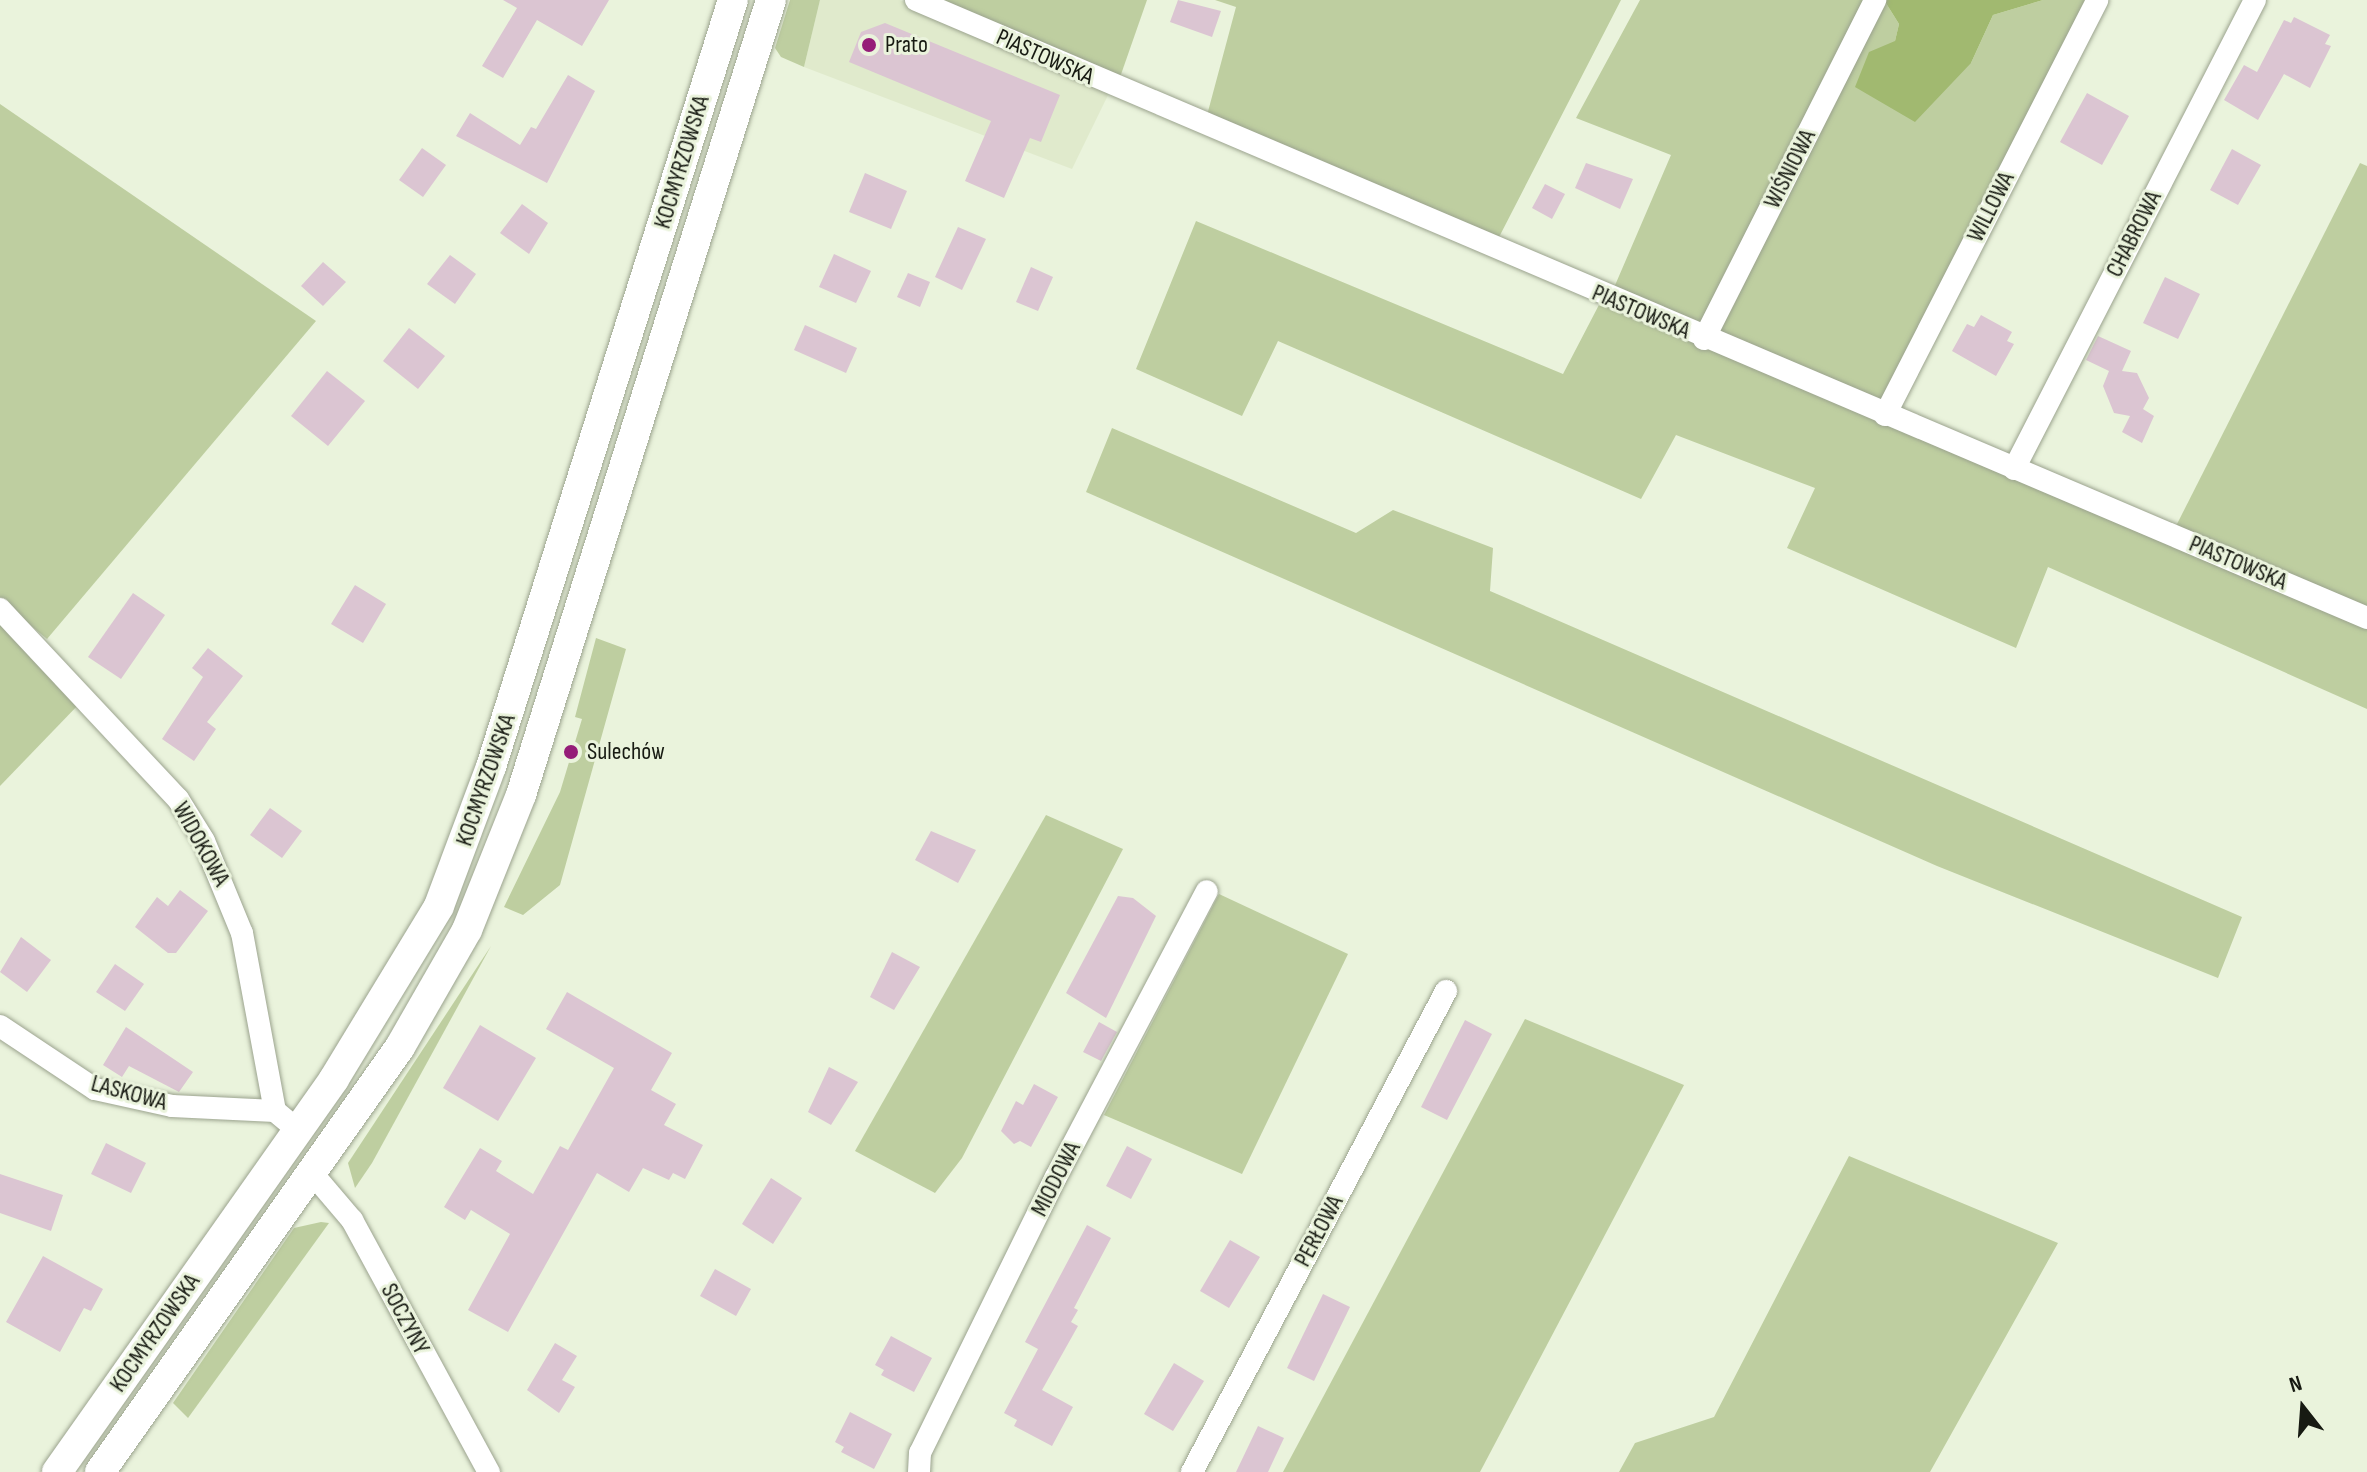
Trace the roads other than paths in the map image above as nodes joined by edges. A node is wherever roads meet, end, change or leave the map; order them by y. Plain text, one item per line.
1 (733, 0) edge
2 (771, 0) edge
3 (916, 0) edge
4 (1875, 0) edge
5 (2097, 0) edge
6 (2255, 0) edge
7 (1704, 339) junction
8 (1885, 415) junction
9 (2014, 469) junction
10 (0, 609) edge
11 (2367, 618) edge
12 (1207, 891) dead end
13 (1446, 991) dead end
14 (0, 1026) edge
15 (275, 1111) junction
16 (298, 1130) junction
17 (312, 1173) junction
18 (57, 1472) edge
19 (100, 1472) edge
20 (489, 1472) edge
21 (919, 1472) edge
22 (1192, 1472) edge

1 - 16 main road, KOCMYRZOWSKA
2 - 17 main road, KOCMYRZOWSKA
3 - 7 street, PIASTOWSKA
4 - 7 street, WIŚNIOWA
5 - 8 street, WILLOWA
6 - 9 street, CHABROWA
7 - 8 street, PIASTOWSKA
8 - 9 street, PIASTOWSKA
9 - 11 street, PIASTOWSKA
10 - 15 street, WIDOKOWA
12 - 21 street, MIODOWA
13 - 22 street, PERŁOWA
14 - 15 street, LASKOWA
15 - 16 street
16 - 18 main road, KOCMYRZOWSKA
17 - 19 main road, KOCMYRZOWSKA
17 - 20 street, SOCZYNY

